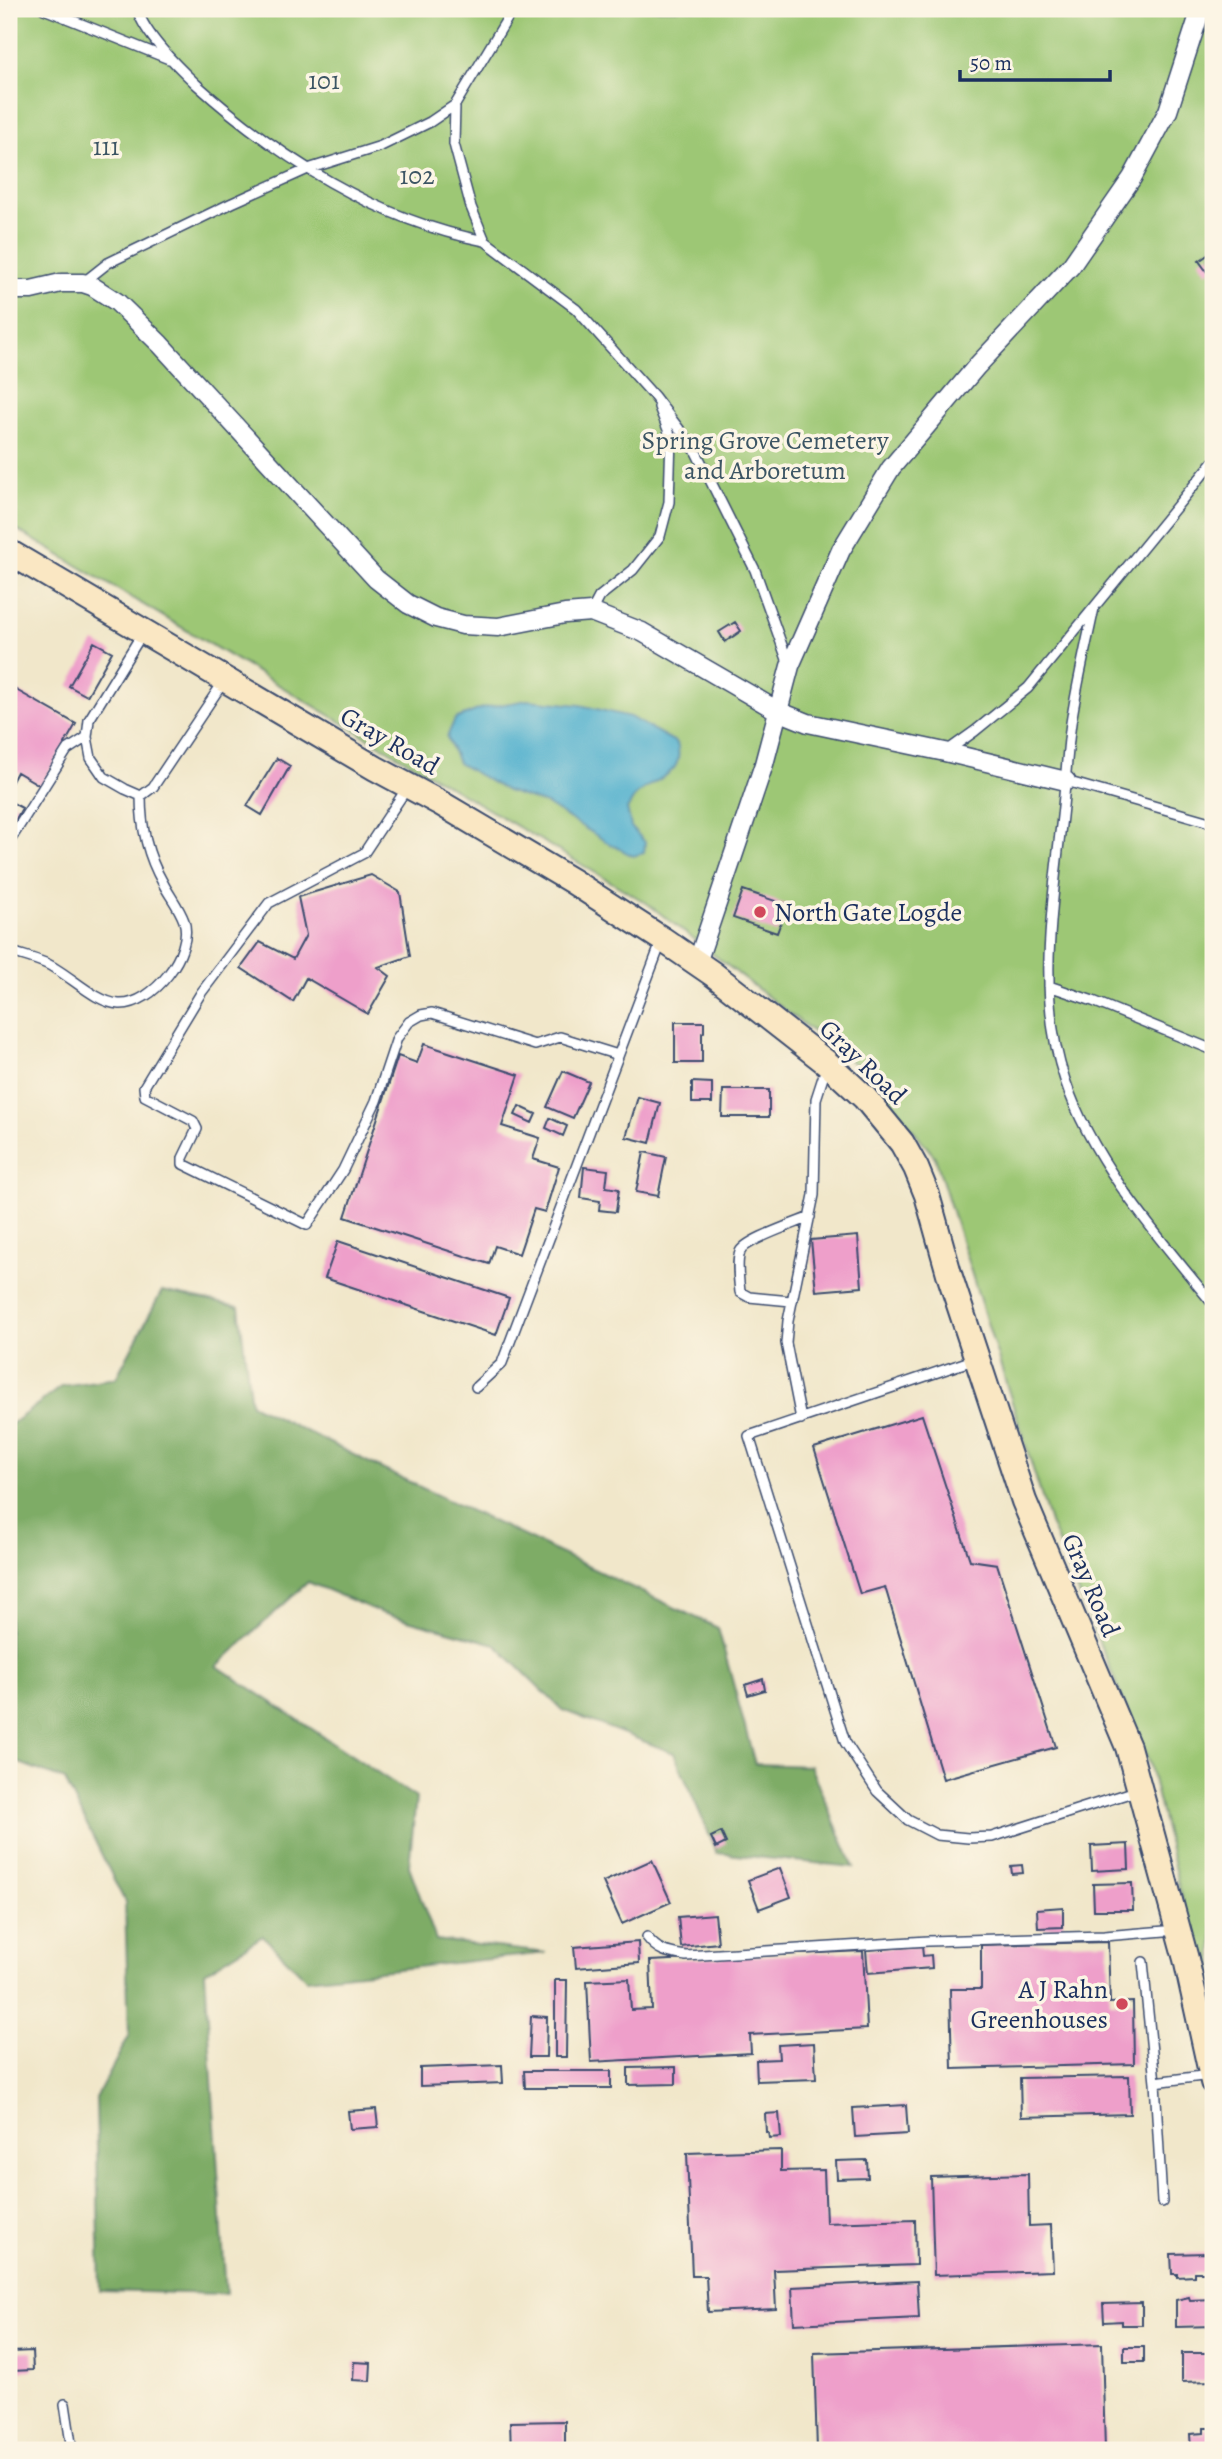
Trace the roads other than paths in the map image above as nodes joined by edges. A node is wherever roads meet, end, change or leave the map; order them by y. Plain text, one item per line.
1 (44, 9) edge
2 (136, 9) edge
3 (513, 9) edge
4 (1201, 9) edge
5 (170, 60) junction
6 (455, 105) junction
7 (308, 169) junction
8 (485, 241) junction
9 (83, 283) junction
10 (9, 290) edge
11 (654, 396) junction
12 (1213, 462) edge
13 (9, 552) edge
14 (1094, 608) junction
15 (591, 612) junction
16 (144, 632) junction
17 (790, 666) junction
18 (225, 680) junction
19 (778, 711) junction
20 (87, 737) junction
21 (945, 752) junction
22 (1066, 781) junction
23 (408, 786) junction
24 (141, 796) junction
25 (1213, 823) edge
26 (9, 842) edge
27 (662, 939) junction
28 (9, 951) edge
29 (697, 963) junction
30 (1049, 986) junction
31 (1213, 1050) edge
32 (618, 1055) junction
33 (827, 1063) junction
34 (810, 1217) junction
35 (791, 1301) junction
36 (1213, 1304) edge
37 (977, 1359) junction
38 (476, 1387) dead end
39 (801, 1419) junction
40 (1141, 1790) junction
41 (1178, 1930) junction
42 (648, 1937) dead end
43 (1143, 1962) dead end
44 (1212, 2078) edge
45 (1155, 2082) junction
46 (1161, 2202) dead end
47 (65, 2404) dead end
48 (72, 2450) edge

1 - 5 lane
2 - 5 lane
3 - 6 lane
4 - 17 street
5 - 7 lane
6 - 7 lane
6 - 8 lane
7 - 8 lane
7 - 9 lane
8 - 11 lane
9 - 10 street
9 - 15 street
11 - 15 lane
11 - 17 lane
12 - 14 lane
13 - 16 street, Gray Road
14 - 21 lane
14 - 22 lane
15 - 19 street
16 - 18 street, Gray Road
16 - 20 lane
17 - 19 street
18 - 23 street, Gray Road
18 - 24 lane
19 - 21 street
19 - 29 street
20 - 24 lane
20 - 26 lane
21 - 22 street
22 - 25 lane
22 - 30 lane
23 - 27 street, Gray Road
23 - 32 lane
24 - 28 lane
27 - 29 street, Gray Road
27 - 32 lane
29 - 33 street, Gray Road
30 - 31 lane
30 - 36 lane
32 - 38 lane
33 - 34 lane
33 - 37 street, Gray Road
34 - 35 lane
34 - 35 lane
35 - 39 lane
37 - 39 lane
37 - 40 street, Gray Road
39 - 40 lane
40 - 41 street, Gray Road
41 - 42 lane
41 - 44 street, Gray Road
43 - 45 lane
44 - 45 lane
45 - 46 lane
47 - 48 lane

